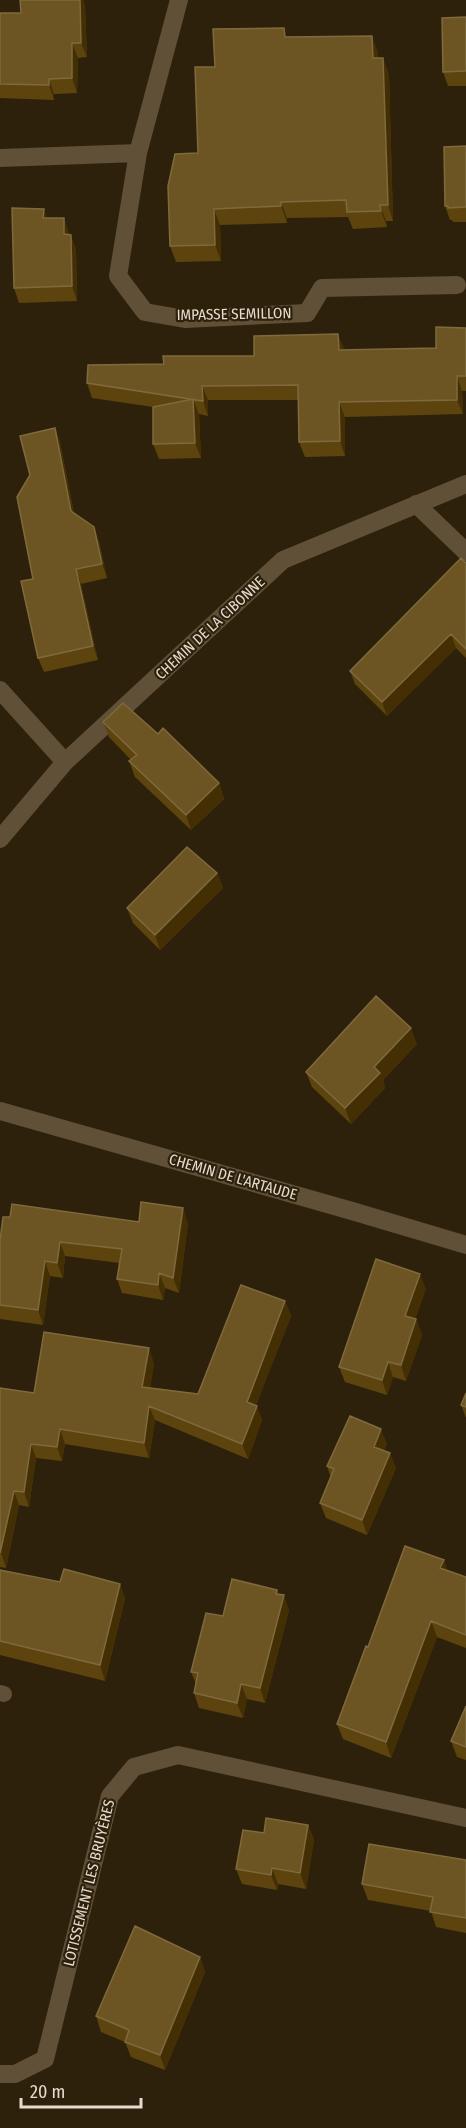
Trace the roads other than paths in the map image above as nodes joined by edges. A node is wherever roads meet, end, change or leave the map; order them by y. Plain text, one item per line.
1 (179, 0) edge
2 (138, 153) junction
3 (0, 158) edge
4 (457, 285) dead end
5 (466, 484) edge
6 (416, 504) junction
7 (466, 552) edge
8 (0, 690) edge
9 (64, 762) junction
10 (0, 839) edge
11 (0, 1112) edge
12 (466, 1245) edge
13 (466, 1818) edge
14 (8, 2074) edge

1 - 2 street, IMPASSE SEMILLON
2 - 3 street
2 - 4 street, IMPASSE SEMILLON
5 - 6 street, CHEMIN DE LA CIBONNE
6 - 7 street
6 - 9 street, CHEMIN DE LA CIBONNE
8 - 9 street
9 - 10 street, CHEMIN DE LA CIBONNE
11 - 12 street, CHEMIN DE L'ARTAUDE
13 - 14 street, LOTISSEMENT LES BRUYÈRES

